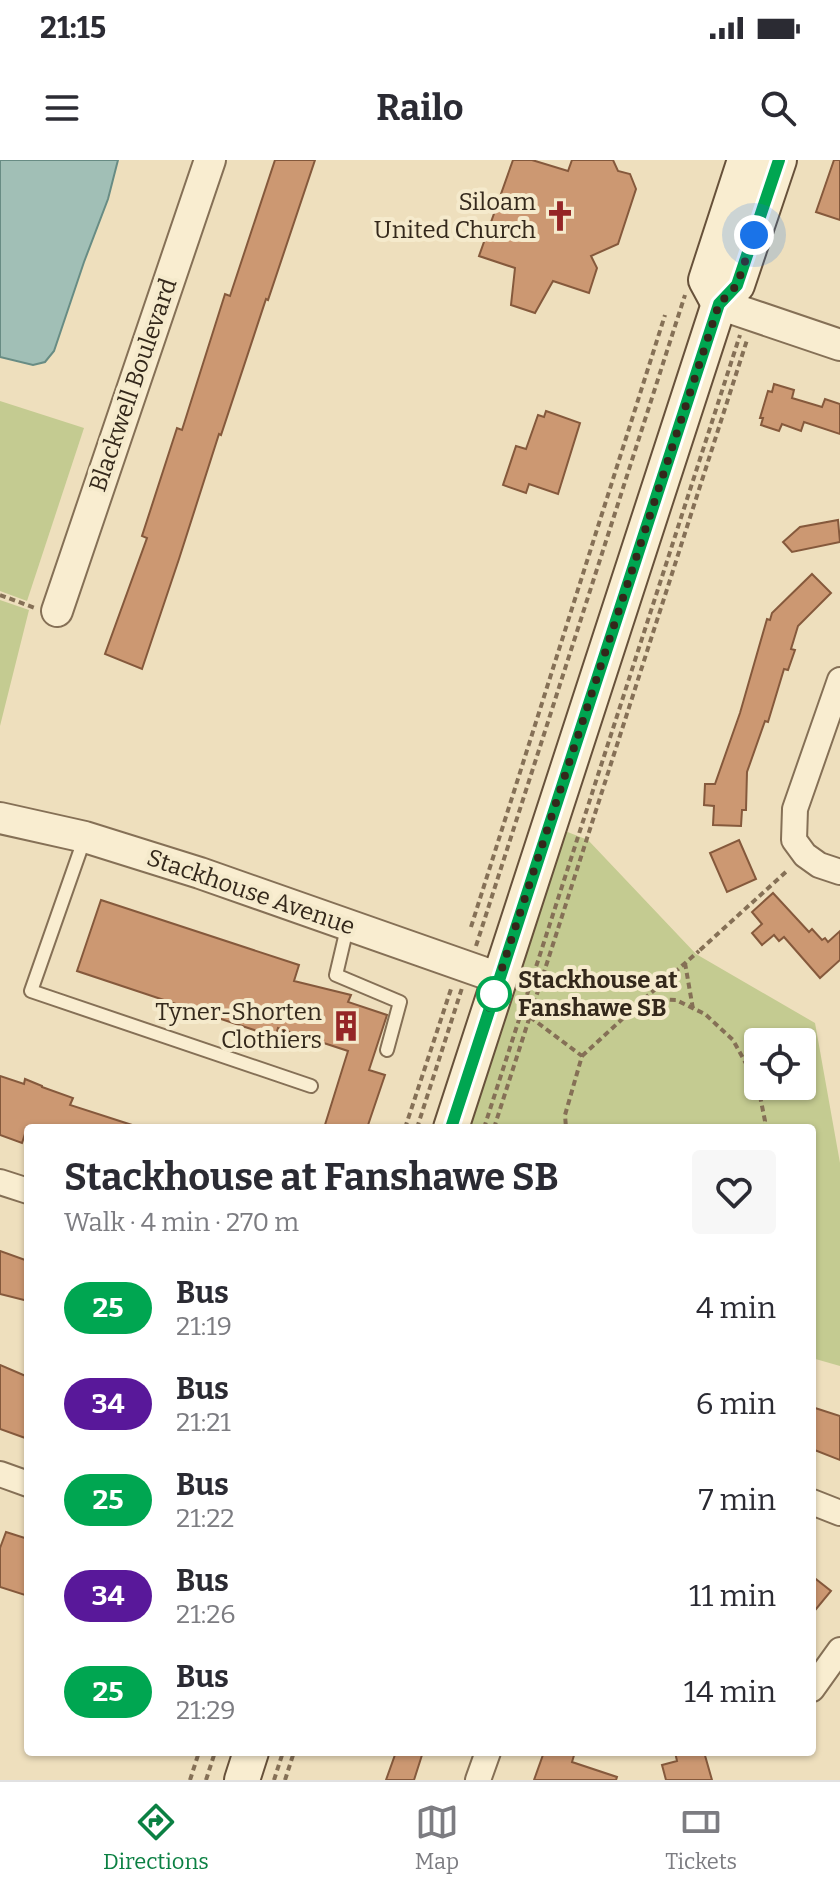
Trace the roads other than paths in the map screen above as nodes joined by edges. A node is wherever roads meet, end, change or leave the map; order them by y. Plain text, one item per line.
1 (210, 160) edge
2 (745, 160) edge
3 (779, 160) edge
4 (738, 319) junction
5 (840, 345) edge
6 (47, 610) road end
7 (840, 680) edge
8 (0, 818) edge
9 (85, 837) junction
10 (840, 872) edge
11 (348, 924) junction
12 (474, 975) junction
13 (387, 1050) dead end
14 (311, 1086) dead end
15 (452, 1124) edge
16 (0, 1182) edge
17 (24, 1190) edge
18 (0, 1474) edge
19 (24, 1483) edge
20 (816, 1504) edge
21 (840, 1513) edge
22 (840, 1650) edge
23 (816, 1683) edge
24 (250, 1756) edge
25 (487, 1756) edge
26 (242, 1780) edge
27 (478, 1780) edge

1 - 6 street, Blackwell Boulevard
2 - 4 main road
3 - 4 main road
4 - 5 street
4 - 12 main road
7 - 10 street
8 - 9 street, Stackhouse Avenue
9 - 11 street, Stackhouse Avenue
9 - 14 lane
11 - 12 street, Stackhouse Avenue
11 - 13 lane
12 - 15 main road
16 - 17 street
18 - 19 street
20 - 21 street
22 - 23 street
24 - 26 main road
25 - 27 street

